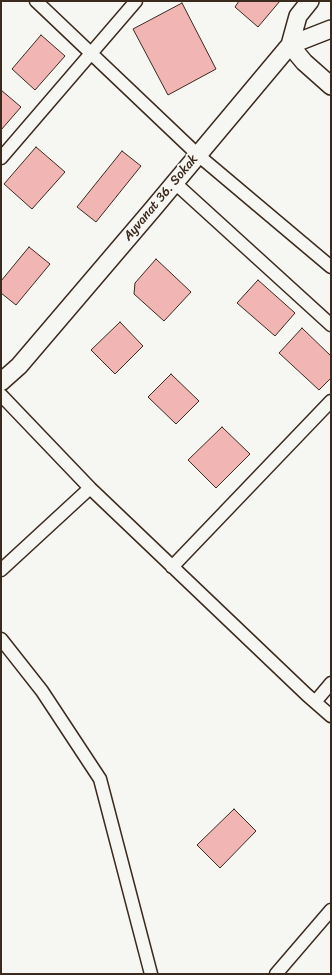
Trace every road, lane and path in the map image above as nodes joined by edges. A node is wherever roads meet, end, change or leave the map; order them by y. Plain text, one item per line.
1 (36, 1) edge
2 (136, 1) edge
3 (310, 1) edge
4 (331, 29) edge
5 (290, 45) junction
6 (91, 54) junction
7 (331, 86) edge
8 (198, 155) junction
9 (1, 158) edge
10 (174, 183) junction
11 (331, 267) edge
12 (331, 325) edge
13 (1, 382) edge
14 (1, 395) edge
15 (331, 401) edge
16 (90, 488) junction
17 (172, 567) junction
18 (1, 570) edge
19 (1, 640) edge
20 (331, 683) edge
21 (315, 702) junction
22 (331, 716) edge
23 (331, 910) edge
24 (282, 972) edge
25 (151, 974) edge

1 - 6 street
2 - 6 street
3 - 5 street
4 - 5 street, Ayvanat 36. Sokak
5 - 7 street
5 - 8 street, Ayvanat 36. Sokak
6 - 8 street
6 - 9 street
8 - 10 street, Ayvanat 36. Sokak
8 - 11 street
10 - 12 street
10 - 13 street, Ayvanat 36. Sokak
14 - 16 street
15 - 17 street
16 - 17 street
16 - 18 street
17 - 21 street
19 - 25 street
20 - 21 street
21 - 22 street
23 - 24 street

